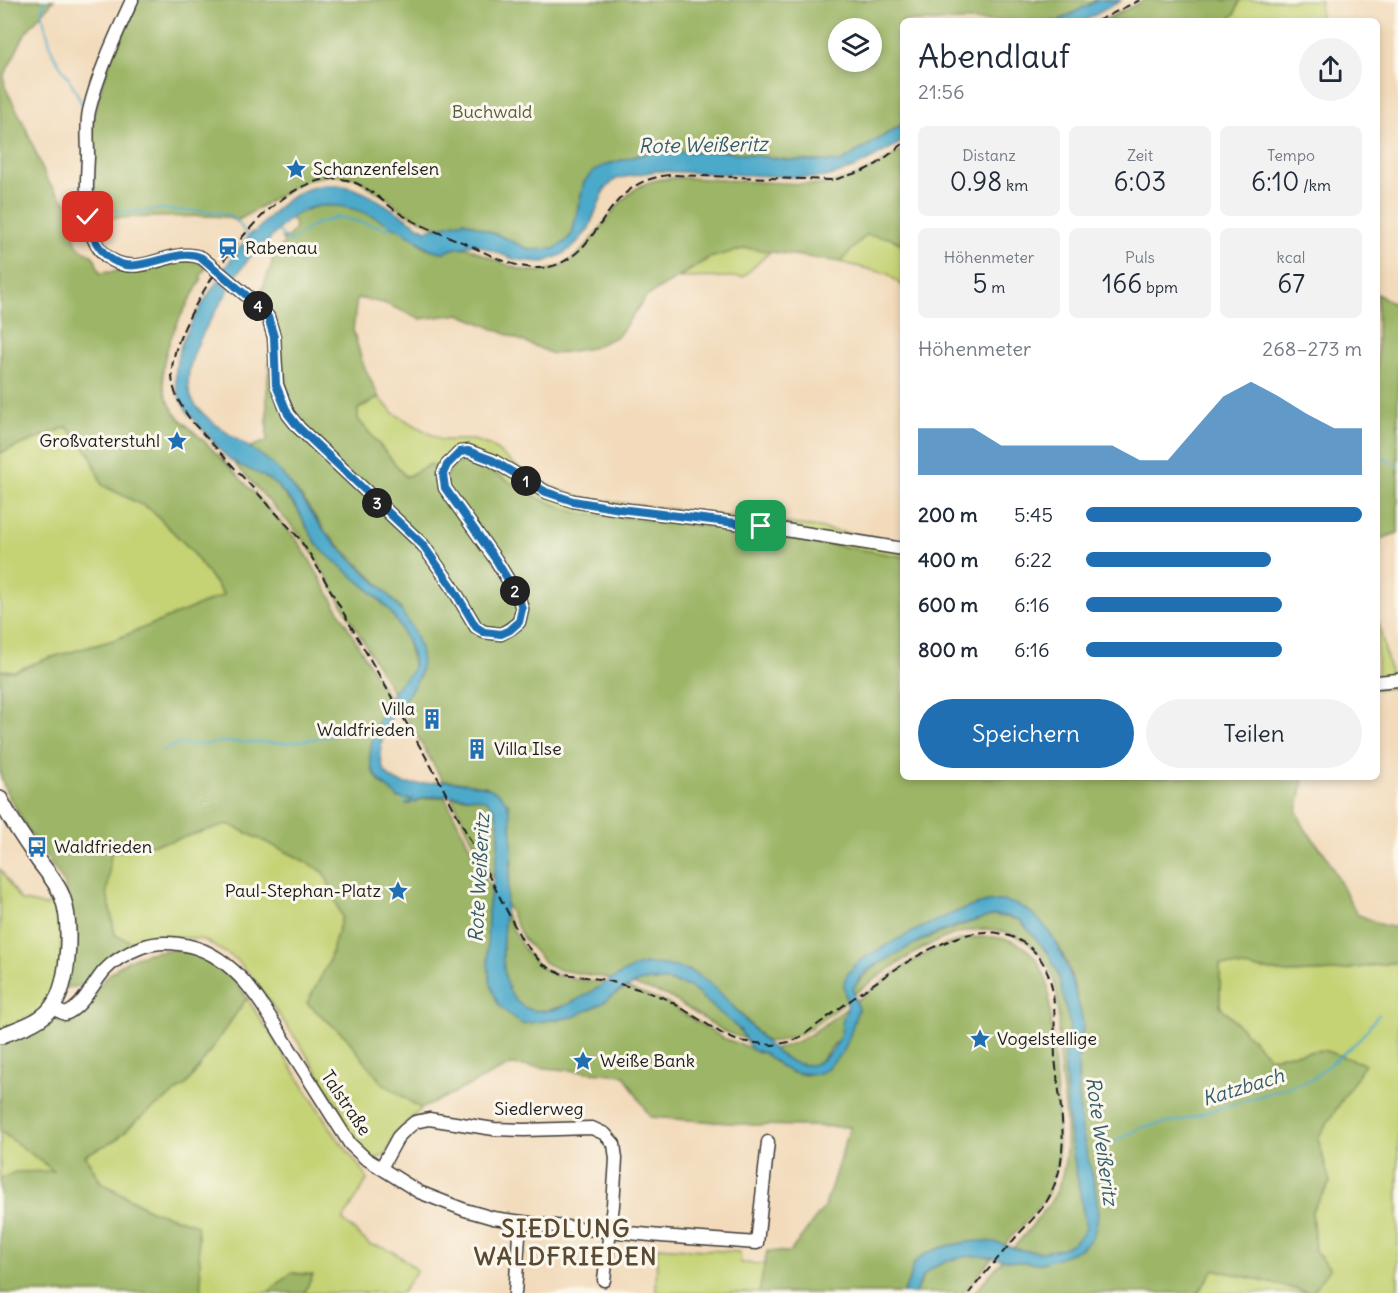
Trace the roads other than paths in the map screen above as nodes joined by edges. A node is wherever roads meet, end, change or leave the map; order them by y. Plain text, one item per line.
1 (132, 0) edge
2 (900, 549) edge
3 (1398, 680) edge
4 (1380, 682) edge
5 (0, 799) edge
6 (52, 1008) junction
7 (0, 1035) edge
8 (768, 1142) dead end
9 (381, 1168) junction
10 (520, 1222) junction
11 (610, 1231) junction
12 (604, 1280) dead end
13 (515, 1293) edge

1 - 2 street
3 - 4 street
5 - 6 main road
6 - 7 main road
6 - 9 street, Talstraße
8 - 11 street, Talstraße
9 - 10 street, Talstraße
9 - 11 street, Siedlerweg
10 - 11 street, Talstraße
10 - 13 street
11 - 12 street, Siedlerweg

